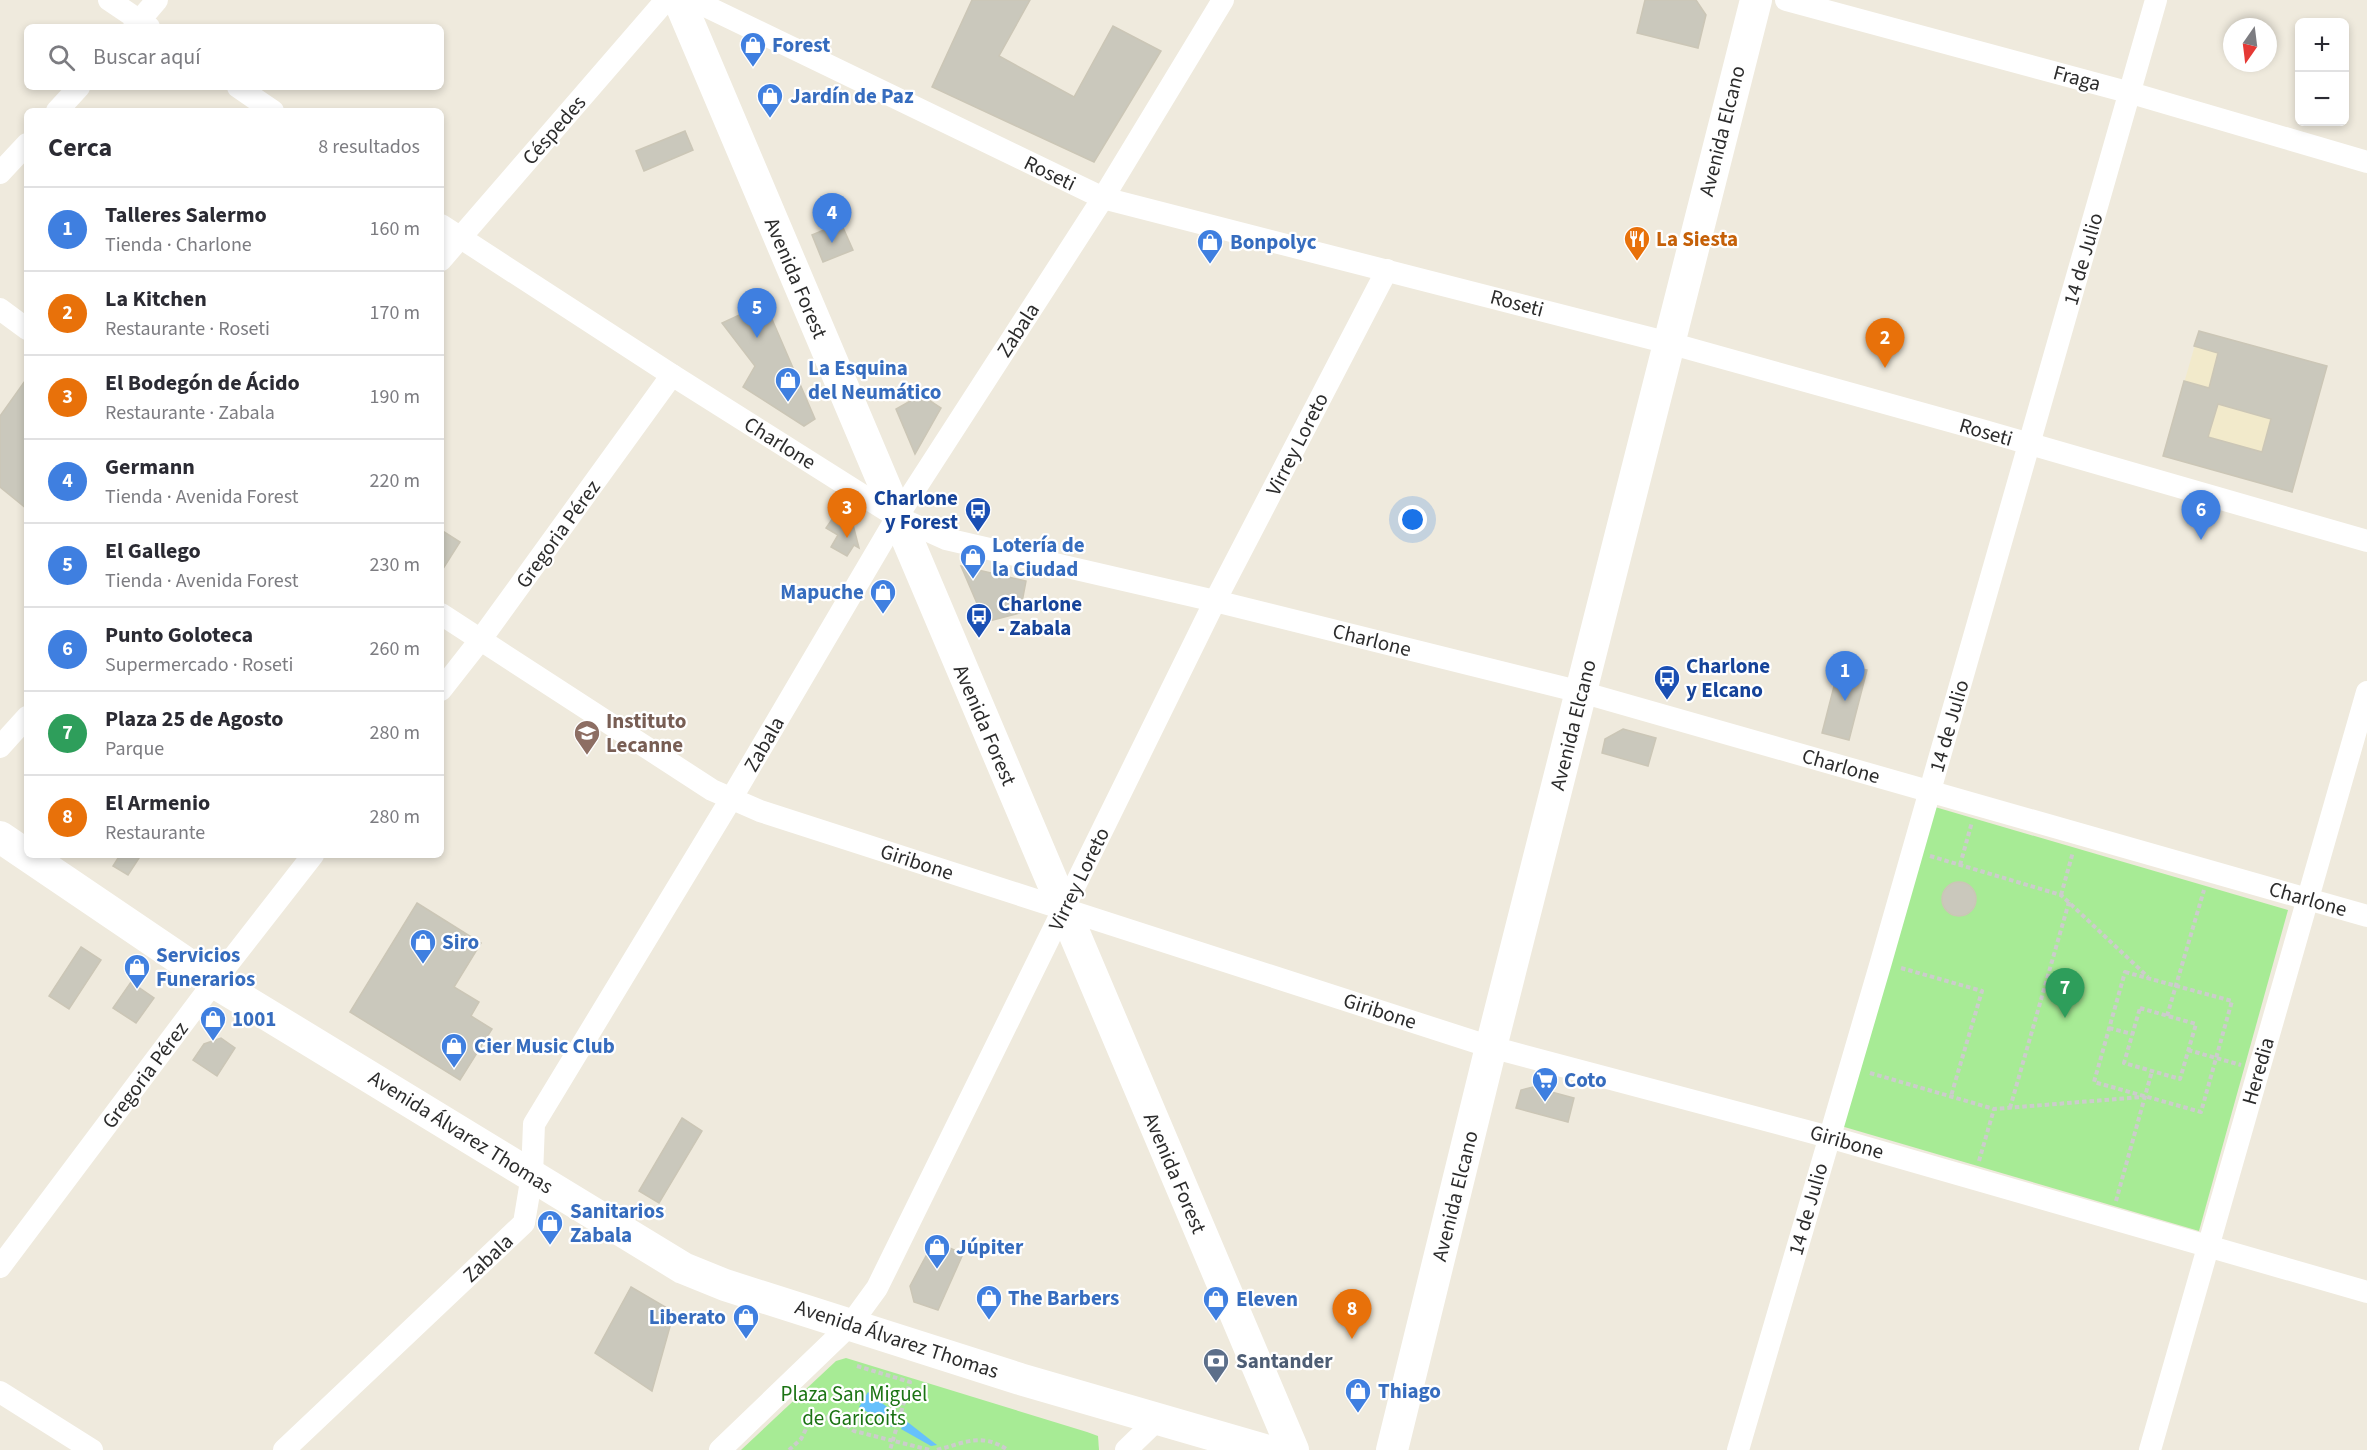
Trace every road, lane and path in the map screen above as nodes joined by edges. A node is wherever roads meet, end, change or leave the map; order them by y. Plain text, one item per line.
1 (109, 0) edge
2 (157, 0) edge
3 (666, 0) edge
4 (679, 0) edge
5 (693, 0) edge
6 (1223, 0) edge
7 (1756, 0) edge
8 (1786, 0) edge
9 (2156, 0) edge
10 (140, 24) edge
11 (142, 24) edge
12 (76, 90) edge
13 (242, 90) edge
14 (2130, 93) junction
15 (60, 108) edge
16 (269, 108) edge
17 (24, 147) edge
18 (2367, 162) edge
19 (0, 173) edge
20 (1103, 198) junction
21 (444, 227) edge
22 (461, 238) junction
23 (444, 257) edge
24 (1387, 270) junction
25 (0, 309) edge
26 (24, 327) edge
27 (1669, 343) junction
28 (672, 375) junction
29 (2030, 444) junction
30 (897, 517) junction
31 (2367, 542) edge
32 (1215, 601) junction
33 (444, 616) edge
34 (481, 639) junction
35 (444, 686) edge
36 (1581, 692) junction
37 (2367, 692) edge
38 (24, 720) edge
39 (0, 747) edge
40 (1930, 791) junction
41 (731, 799) junction
42 (1977, 805) junction
43 (0, 837) edge
44 (1912, 851) junction
45 (24, 853) edge
46 (31, 858) edge
47 (311, 858) edge
48 (1960, 865) junction
49 (2069, 866) dead end
50 (2210, 871) junction
51 (2061, 895) junction
52 (2306, 898) junction
53 (2068, 902) junction
54 (1063, 910) junction
55 (2367, 916) edge
56 (1901, 968) dead end
57 (2149, 978) junction
58 (214, 982) junction
59 (2176, 986) junction
60 (2167, 1016) junction
61 (2109, 1028) junction
62 (2132, 1034) junction
63 (1491, 1047) junction
64 (2188, 1050) junction
65 (2216, 1058) junction
66 (1850, 1067) junction
67 (2152, 1071) junction
68 (1951, 1096) junction
69 (2145, 1097) junction
70 (2010, 1108) junction
71 (1994, 1109) junction
72 (1829, 1137) junction
73 (1984, 1142) dead end
74 (532, 1174) junction
75 (2121, 1182) dead end
76 (2208, 1248) junction
77 (0, 1268) edge
78 (2367, 1292) edge
79 (849, 1325) junction
80 (857, 1366) dead end
81 (0, 1392) edge
82 (1159, 1418) junction
83 (892, 1441) junction
84 (92, 1450) edge
85 (284, 1450) edge
86 (720, 1450) edge
87 (789, 1450) edge
88 (890, 1450) edge
89 (930, 1450) edge
90 (937, 1450) edge
91 (1008, 1450) edge
92 (1126, 1450) edge
93 (1265, 1450) edge
94 (1293, 1450) edge
95 (1392, 1450) edge
96 (1738, 1450) edge
97 (2150, 1450) edge

1 - 10 street
2 - 11 street
3 - 22 street, Céspedes
4 - 30 main road, Avenida Forest
5 - 20 street, Roseti
6 - 20 street, Zabala
7 - 27 main road, Avenida Elcano
8 - 14 street, Fraga
9 - 14 street, 14 de Julio
12 - 15 street
13 - 16 street
14 - 18 street, Fraga
14 - 29 street, 14 de Julio
17 - 19 street
20 - 24 street, Roseti
20 - 30 street, Zabala
21 - 22 street, Charlone
22 - 23 street, Céspedes
22 - 28 street, Charlone
24 - 27 street, Roseti
24 - 32 street, Virrey Loreto
25 - 26 street
27 - 29 street, Roseti
27 - 36 main road, Avenida Elcano
28 - 30 street, Charlone
28 - 34 street, Gregoria Pérez
29 - 31 street, Roseti
29 - 40 street, 14 de Julio
30 - 32 street, Charlone
30 - 41 street, Zabala
30 - 54 main road, Avenida Forest
32 - 36 street, Charlone
32 - 54 street, Virrey Loreto
33 - 34 street, Giribone
34 - 35 street, Gregoria Pérez
34 - 41 street, Giribone
36 - 40 street, Charlone
36 - 63 main road, Avenida Elcano
37 - 52 street, Heredia
38 - 39 street
40 - 42 street, Charlone
40 - 44 street, 14 de Julio
41 - 54 street, Giribone
41 - 74 street, Zabala
42 - 48 path
42 - 50 street, Charlone
43 - 45 main road, Avenida Álvarez Thomas
44 - 48 path
44 - 66 street, 14 de Julio
46 - 58 main road, Avenida Álvarez Thomas
47 - 58 street, Gregoria Pérez
48 - 51 path
49 - 51 path
50 - 52 street, Charlone
50 - 59 path
51 - 53 path
52 - 55 street, Charlone
52 - 76 street, Heredia
53 - 57 path
53 - 70 path
54 - 63 street, Giribone
54 - 79 street, Virrey Loreto
54 - 94 main road, Avenida Forest
56 - 68 path
57 - 59 path
57 - 61 path
58 - 74 main road, Avenida Álvarez Thomas
58 - 77 street, Gregoria Pérez
59 - 60 path
59 - 65 path
60 - 62 path
60 - 64 path
61 - 62 path
61 - 69 path
62 - 67 path
63 - 72 street, Giribone
63 - 95 main road, Avenida Elcano
64 - 65 path
64 - 67 path
65 - 69 path
66 - 68 path
66 - 72 street, 14 de Julio
67 - 69 path
68 - 71 path
69 - 70 path
69 - 75 path
70 - 71 path
71 - 73 path
72 - 76 street, Giribone
72 - 96 street, 14 de Julio
74 - 79 main road, Avenida Álvarez Thomas
74 - 85 street, Zabala
76 - 78 street, Giribone
76 - 97 street, Heredia
79 - 82 main road, Avenida Álvarez Thomas
79 - 86 street, Virrey Loreto
80 - 83 path
81 - 84 street
82 - 92 street
82 - 93 main road, Avenida Álvarez Thomas
83 - 87 path
83 - 88 path
83 - 89 path
90 - 91 path

